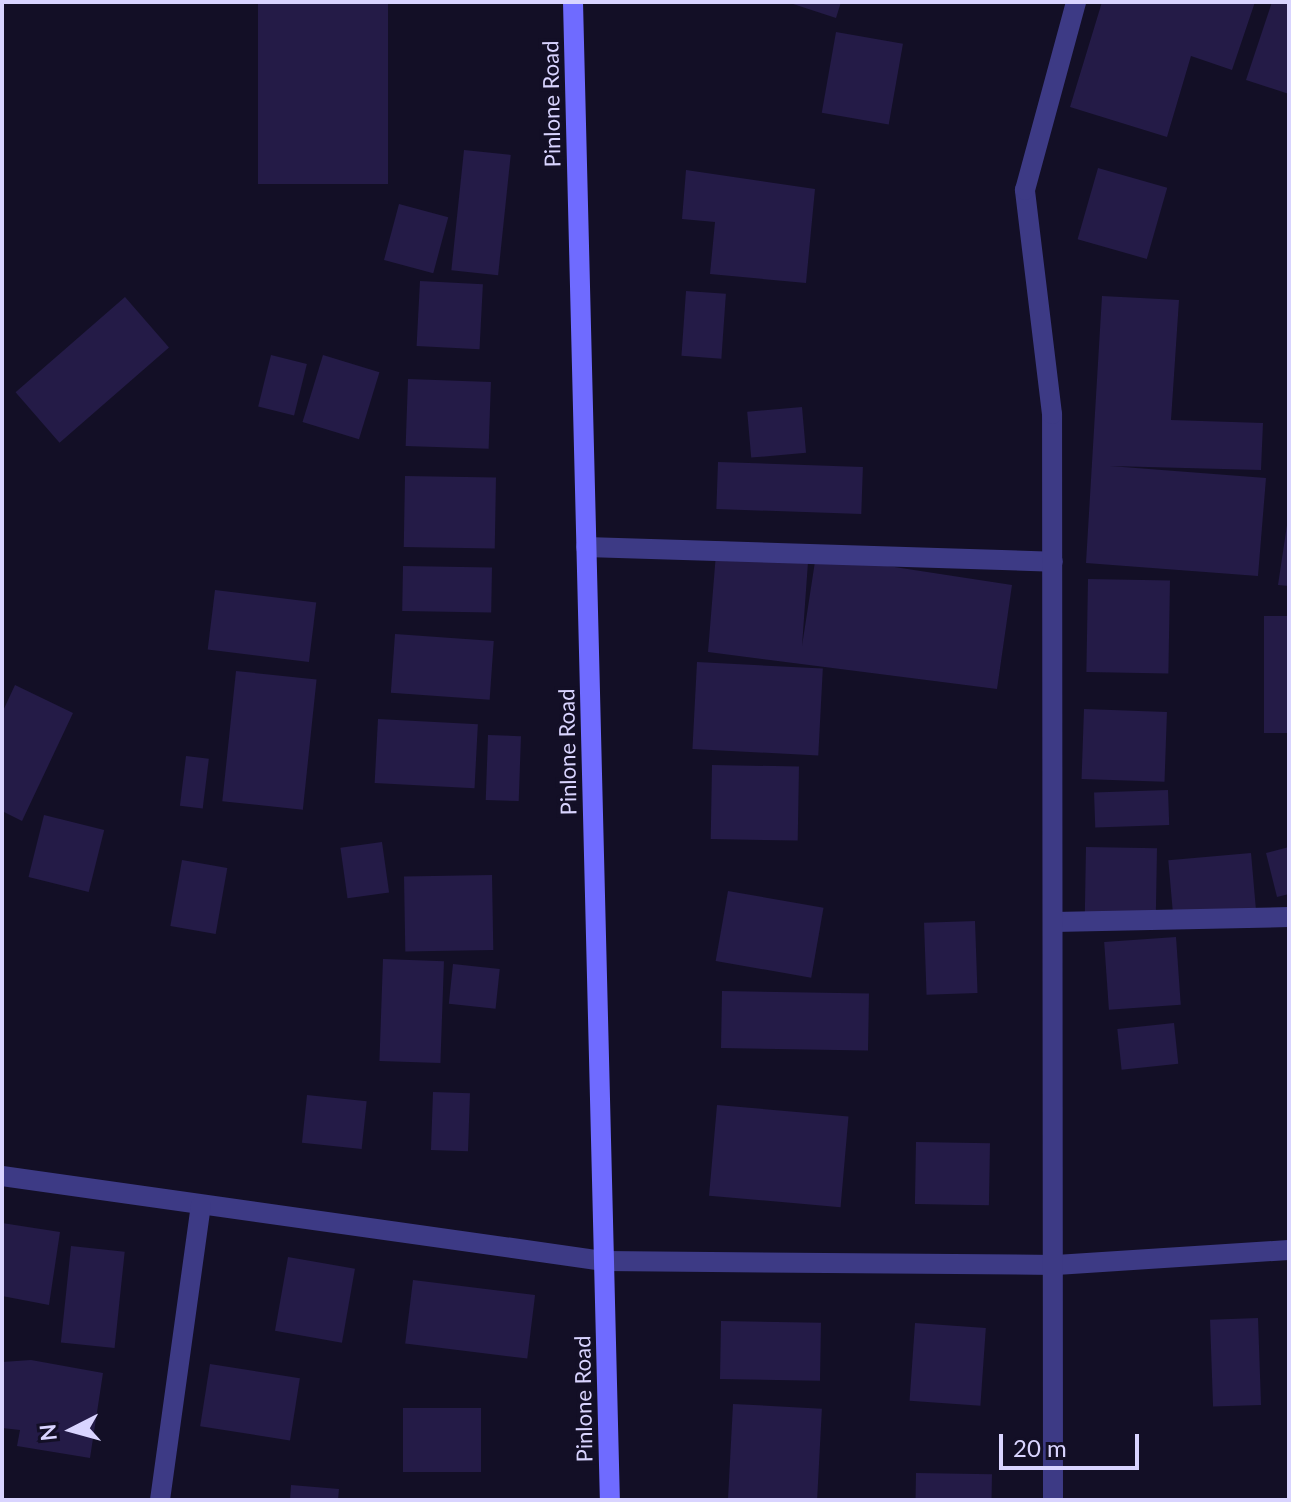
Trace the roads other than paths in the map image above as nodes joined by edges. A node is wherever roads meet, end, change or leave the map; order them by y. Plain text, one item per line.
1 (573, 2) edge
2 (1076, 2) edge
3 (586, 547) junction
4 (1053, 562) junction
5 (1289, 917) edge
6 (1054, 922) junction
7 (2, 1176) edge
8 (201, 1206) junction
9 (1289, 1250) edge
10 (604, 1261) junction
11 (1056, 1265) junction
12 (160, 1500) edge
13 (610, 1500) edge
14 (1053, 1500) edge

1 - 3 street, Pinlone Road
2 - 4 street
3 - 4 street
3 - 10 street, Pinlone Road
4 - 6 street
5 - 6 street
6 - 11 street
7 - 8 street
8 - 10 street
8 - 12 street
9 - 11 street
10 - 11 street
10 - 13 street, Pinlone Road
11 - 14 street

